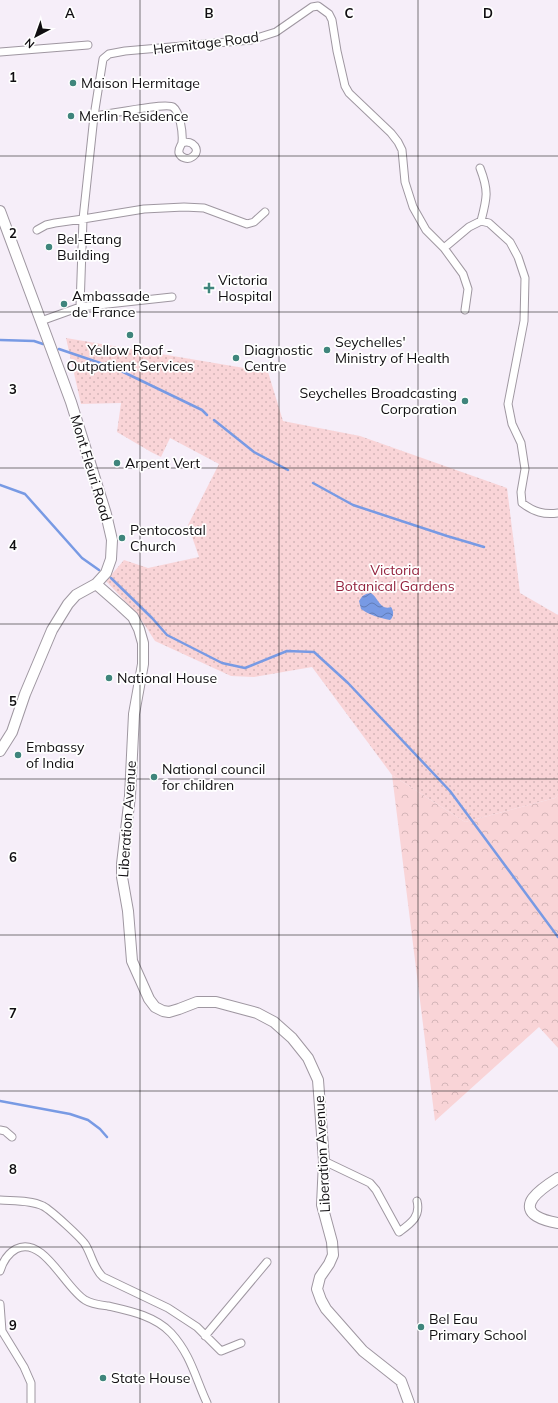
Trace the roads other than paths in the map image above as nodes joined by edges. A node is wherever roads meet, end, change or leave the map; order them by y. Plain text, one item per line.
1 (319, 3) edge
2 (88, 45) dead end
3 (0, 52) edge
4 (94, 116) junction
5 (182, 143) dead end
6 (480, 168) dead end
7 (0, 211) edge
8 (266, 212) dead end
9 (83, 219) junction
10 (481, 221) junction
11 (36, 230) dead end
12 (444, 248) junction
13 (172, 297) dead end
14 (80, 308) junction
15 (465, 310) dead end
16 (41, 321) junction
17 (558, 513) edge
18 (96, 584) junction
19 (0, 751) edge
20 (0, 1130) edge
21 (12, 1137) dead end
22 (324, 1161) junction
23 (558, 1178) edge
24 (0, 1200) edge
25 (417, 1201) dead end
26 (558, 1223) edge
27 (267, 1262) dead end
28 (0, 1270) edge
29 (0, 1304) edge
30 (206, 1336) junction
31 (241, 1343) dead end
32 (31, 1403) edge
33 (207, 1403) edge
34 (409, 1403) edge

1 - 4 street, Hermitage Road
1 - 12 street, Hermitage Road
2 - 3 street
4 - 5 street
4 - 9 street, Hermitage Road
6 - 10 street
7 - 16 main road, Mont Fleuri Road
8 - 9 street
9 - 11 street
9 - 14 street, Hermitage Road
10 - 12 street
10 - 17 street
12 - 15 street, Hermitage Road
13 - 14 street
14 - 16 street
16 - 18 main road, Mont Fleuri Road
18 - 19 main road, Mont Fleuri Road
18 - 22 main road, Liberation Avenue
20 - 21 street
22 - 25 street
22 - 34 main road, Liberation Avenue
23 - 26 main road
24 - 30 street
27 - 30 street
28 - 33 street
29 - 32 street
30 - 31 street

